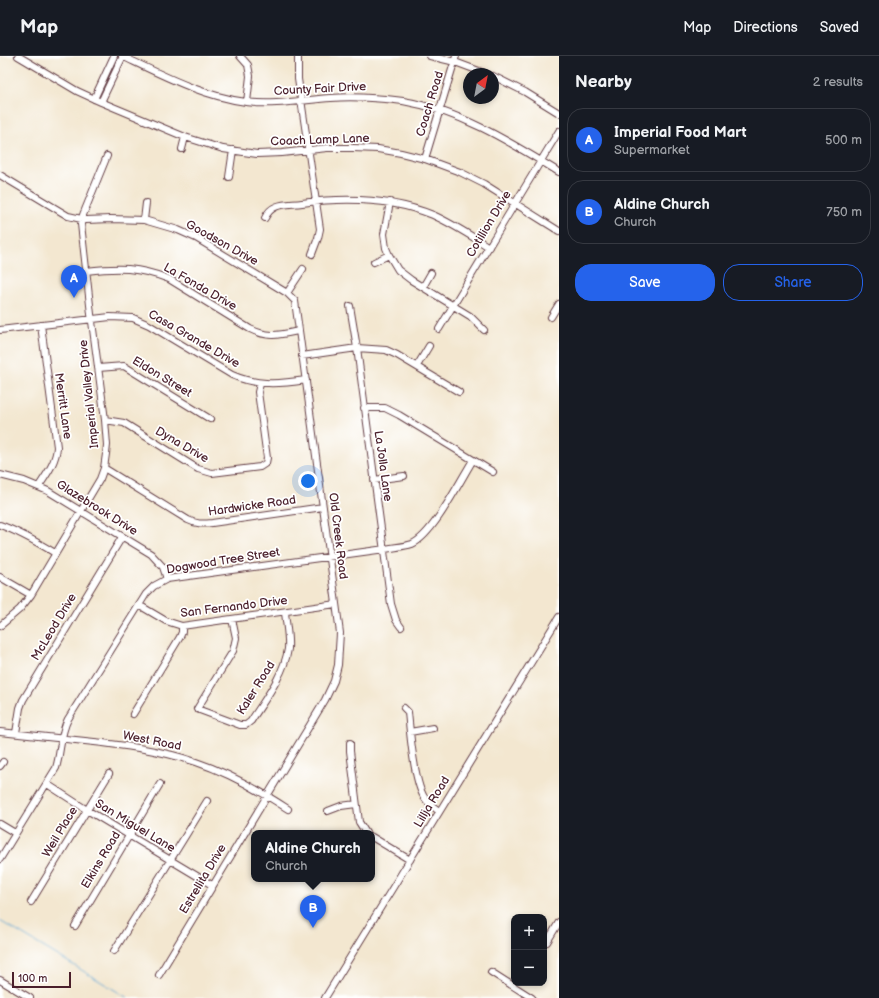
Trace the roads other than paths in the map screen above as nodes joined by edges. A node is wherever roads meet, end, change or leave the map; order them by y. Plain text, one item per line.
1 (18, 56) edge
2 (114, 56) edge
3 (122, 56) edge
4 (240, 56) edge
5 (298, 56) edge
6 (430, 56) edge
7 (455, 59) edge
8 (474, 68) edge
9 (499, 79) edge
10 (94, 99) junction
11 (301, 100) junction
12 (101, 102) junction
13 (247, 102) junction
14 (439, 110) junction
15 (559, 113) edge
16 (559, 131) edge
17 (185, 137) junction
18 (182, 149) dead end
19 (233, 150) junction
20 (307, 150) junction
21 (107, 156) dead end
22 (425, 159) junction
23 (541, 161) junction
24 (559, 172) edge
25 (0, 175) edge
26 (229, 177) dead end
27 (315, 201) junction
28 (390, 202) junction
29 (146, 203) dead end
30 (514, 205) junction
31 (265, 218) dead end
32 (82, 219) junction
33 (144, 220) junction
34 (559, 231) edge
35 (489, 247) junction
36 (312, 254) dead end
37 (388, 255) junction
38 (374, 262) dead end
39 (303, 269) dead end
40 (86, 271) junction
41 (431, 273) dead end
42 (423, 287) junction
43 (287, 293) junction
44 (559, 304) edge
45 (350, 306) dead end
46 (453, 306) junction
47 (551, 317) dead end
48 (91, 319) junction
49 (41, 325) junction
50 (0, 330) edge
51 (439, 330) dead end
52 (484, 330) dead end
53 (298, 331) junction
54 (429, 346) dead end
55 (357, 348) junction
56 (302, 356) junction
57 (417, 366) junction
58 (98, 368) junction
59 (306, 380) junction
60 (260, 384) junction
61 (459, 392) dead end
62 (364, 408) junction
63 (210, 419) dead end
64 (105, 420) junction
65 (473, 460) junction
66 (104, 468) junction
67 (493, 472) dead end
68 (0, 475) edge
69 (404, 476) dead end
70 (374, 480) junction
71 (39, 486) junction
72 (323, 507) junction
73 (81, 511) junction
74 (0, 525) edge
75 (122, 537) junction
76 (385, 549) junction
77 (55, 553) junction
78 (329, 556) junction
79 (0, 577) edge
80 (167, 579) junction
81 (31, 595) junction
82 (139, 604) junction
83 (336, 604) junction
84 (285, 612) junction
85 (559, 617) edge
86 (232, 619) junction
87 (0, 626) edge
88 (182, 626) junction
89 (401, 627) dead end
90 (404, 708) dead end
91 (133, 714) dead end
92 (433, 728) dead end
93 (0, 732) edge
94 (410, 732) junction
95 (16, 733) junction
96 (62, 738) junction
97 (350, 743) dead end
98 (109, 774) dead end
99 (47, 784) junction
100 (160, 784) dead end
101 (267, 795) junction
102 (208, 801) dead end
103 (356, 804) junction
104 (288, 809) dead end
105 (87, 810) junction
106 (328, 811) dead end
107 (440, 811) junction
108 (0, 824) edge
109 (364, 830) edge
110 (15, 833) junction
111 (129, 835) junction
112 (375, 839) edge
113 (0, 859) edge
114 (170, 860) junction
115 (410, 860) junction
116 (212, 885) junction
117 (31, 902) dead end
118 (559, 922) edge
119 (74, 926) dead end
120 (547, 942) dead end
121 (114, 951) dead end
122 (491, 972) dead end
123 (159, 975) dead end
124 (0, 980) edge
125 (30, 998) edge
126 (325, 998) edge
127 (532, 998) edge

1 - 10 street, Coach Lamp Lane
2 - 10 street
3 - 12 street
3 - 13 street, County Fair Drive
4 - 13 street
5 - 11 street
6 - 7 street
7 - 8 street
7 - 14 street, Coach Road
9 - 15 street
10 - 12 street, Coach Lamp Lane
11 - 13 street, County Fair Drive
11 - 14 street, County Fair Drive
11 - 20 street
12 - 17 street, Coach Lamp Lane
14 - 22 street, Coach Road
14 - 23 street, County Fair Drive
16 - 23 street, Cotillion Drive
17 - 18 street
17 - 19 street, Coach Lamp Lane
19 - 20 street, Coach Lamp Lane
19 - 26 street
20 - 22 street, Coach Lamp Lane
20 - 27 street
21 - 32 street, Imperial Valley Drive
22 - 30 street, Coach Lamp Lane
23 - 24 street, County Fair Drive
23 - 30 street, Cotillion Drive
25 - 32 street, Goodson Drive
27 - 28 street
27 - 31 street
27 - 36 street
28 - 35 street
28 - 37 street
29 - 33 street
30 - 34 street, Coach Lamp Lane
30 - 35 street, Cotillion Drive
32 - 33 street, Goodson Drive
32 - 40 street, Imperial Valley Drive
33 - 43 street, Goodson Drive
35 - 46 street, Cotillion Drive
37 - 38 street
37 - 42 street
39 - 43 street
40 - 48 street, Imperial Valley Drive
40 - 53 street, La Fonda Drive
41 - 42 street
42 - 46 street
43 - 53 street, Old Creek Road
44 - 47 street
45 - 55 street, La Jolla Lane
46 - 51 street, Cotillion Drive
46 - 52 street
48 - 49 street, Casa Grande Drive
48 - 58 street, Imperial Valley Drive
48 - 60 street, Casa Grande Drive
49 - 50 street, Casa Grande Drive
49 - 71 street, Merritt Lane
53 - 56 street, Old Creek Road
54 - 57 street
55 - 56 street
55 - 57 street
55 - 62 street, La Jolla Lane
56 - 59 street, Old Creek Road
57 - 61 street
58 - 63 street, Eldon Street
58 - 64 street, Imperial Valley Drive
59 - 60 street, Casa Grande Drive
59 - 72 street, Old Creek Road
60 - 64 street, Dyna Drive
62 - 65 street
62 - 70 street, La Jolla Lane
64 - 66 street, Imperial Valley Drive
65 - 67 street
65 - 76 street, Dogwood Tree Street
66 - 72 street, Hardwicke Road
66 - 73 street, Imperial Valley Drive
68 - 71 street, Glazebrook Drive
69 - 70 street
70 - 76 street, La Jolla Lane
71 - 73 street, Glazebrook Drive
72 - 78 street, Old Creek Road
73 - 75 street, Glazebrook Drive
73 - 77 street, Imperial Valley Drive
74 - 77 street
75 - 80 street, Glazebrook Drive
75 - 95 street, McLeod Drive
76 - 78 street, Dogwood Tree Street
76 - 89 street, La Jolla Lane
77 - 81 street, Imperial Valley Drive
78 - 80 street, Dogwood Tree Street
78 - 83 street, Old Creek Road
79 - 81 street
80 - 82 street, Dogwood Tree Street
81 - 87 street, Imperial Valley Drive
82 - 88 street, San Fernando Drive
82 - 96 street, Dogwood Tree Street
83 - 84 street, San Fernando Drive
83 - 101 street, Old Creek Road
84 - 86 street, San Fernando Drive
84 - 86 street, Kaler Road
85 - 107 street, Lillja Road
86 - 88 street, San Fernando Drive
88 - 91 street
90 - 94 street
92 - 94 street
93 - 95 street, West Road
94 - 107 street
95 - 96 street, West Road
96 - 99 street, Dogwood Tree Street
96 - 101 street, West Road
97 - 103 street
98 - 105 street, Weil Place
99 - 105 street, San Miguel Lane
99 - 110 street, Dogwood Tree Street
100 - 111 street, Elkins Road
101 - 104 street, West Road
101 - 116 street, Estrellita Drive
102 - 114 street
103 - 106 street
103 - 109 street
105 - 111 street, San Miguel Lane
105 - 117 street, Weil Place
107 - 115 street, Lillja Road
108 - 110 street
110 - 113 street, Dogwood Tree Street
111 - 114 street, San Miguel Lane
111 - 119 street, Elkins Road
112 - 115 street
114 - 116 street, San Miguel Lane
114 - 121 street
115 - 126 street, Lillja Road
116 - 123 street, Estrellita Drive
118 - 120 street
122 - 127 street
124 - 125 street

